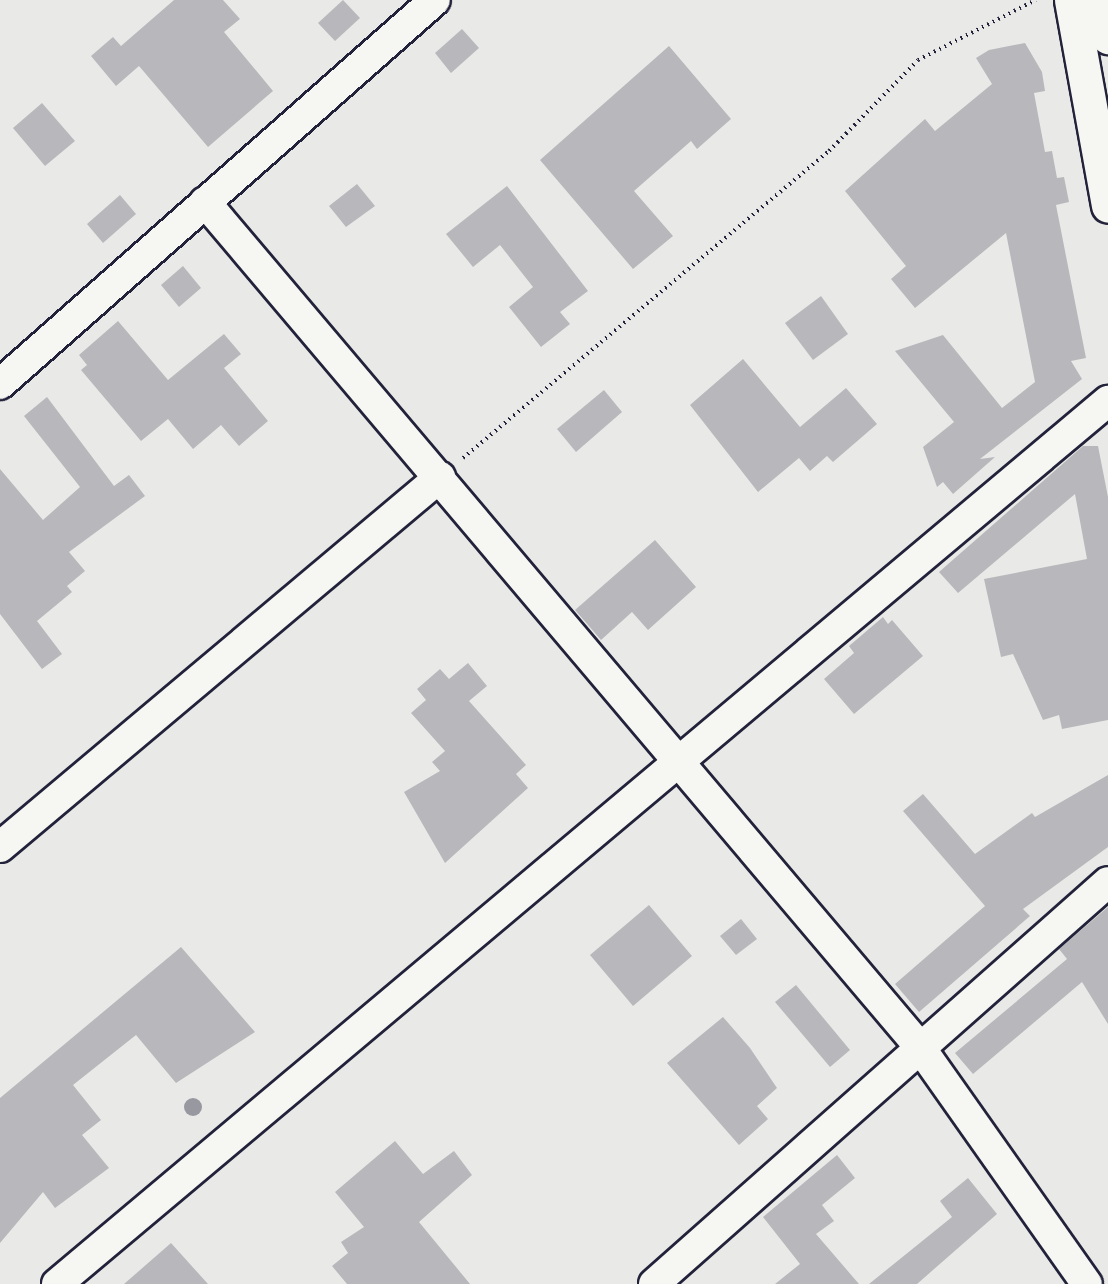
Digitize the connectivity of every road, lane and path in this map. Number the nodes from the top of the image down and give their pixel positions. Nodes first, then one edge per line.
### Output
1 (435, 0) edge
2 (1036, 0) edge
3 (1071, 0) edge
4 (1101, 0) edge
5 (1108, 37) edge
6 (205, 202) junction
7 (1108, 206) edge
8 (0, 384) edge
9 (1108, 400) edge
10 (440, 477) junction
11 (678, 760) junction
12 (0, 847) edge
13 (1108, 882) edge
14 (919, 1046) junction
15 (1006, 1173) junction
16 (1108, 1278) edge
17 (57, 1284) edge
18 (654, 1284) edge
19 (1087, 1284) edge

1 - 6 street
2 - 10 path
3 - 7 highway
4 - 5 highway
6 - 8 street
6 - 10 street
9 - 11 street
10 - 11 street
10 - 12 street
11 - 14 street
11 - 17 street
13 - 14 street
14 - 15 street
14 - 18 street
15 - 16 street
15 - 19 street

